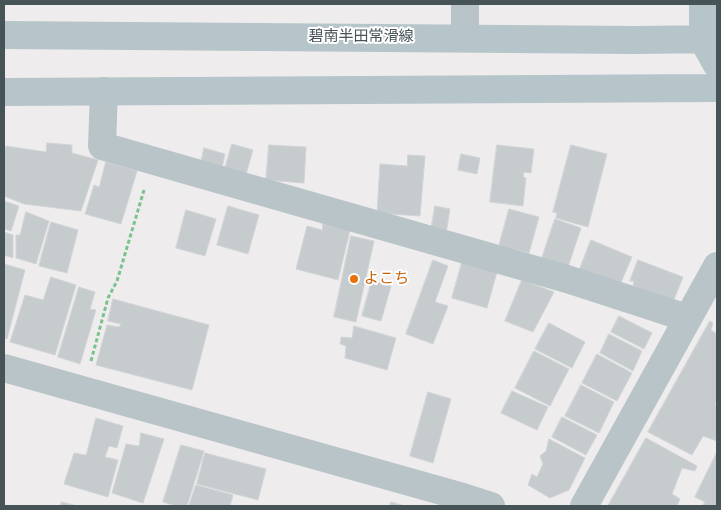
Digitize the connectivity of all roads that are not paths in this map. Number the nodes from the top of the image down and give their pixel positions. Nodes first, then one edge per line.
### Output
1 (464, 4) edge
2 (703, 4) edge
3 (4, 35) edge
4 (465, 38) junction
5 (710, 39) edge
6 (717, 65) edge
7 (717, 88) edge
8 (4, 92) edge
9 (104, 92) junction
10 (717, 266) edge
11 (687, 318) junction
12 (4, 368) edge
13 (491, 506) edge
14 (584, 506) edge

1 - 4 street
2 - 5 main road
3 - 4 main road, 碧南半田常滑線
4 - 5 main road, 碧南半田常滑線
5 - 6 main road
7 - 9 main road
8 - 9 main road
9 - 11 street
10 - 11 street
11 - 14 street
12 - 13 street

